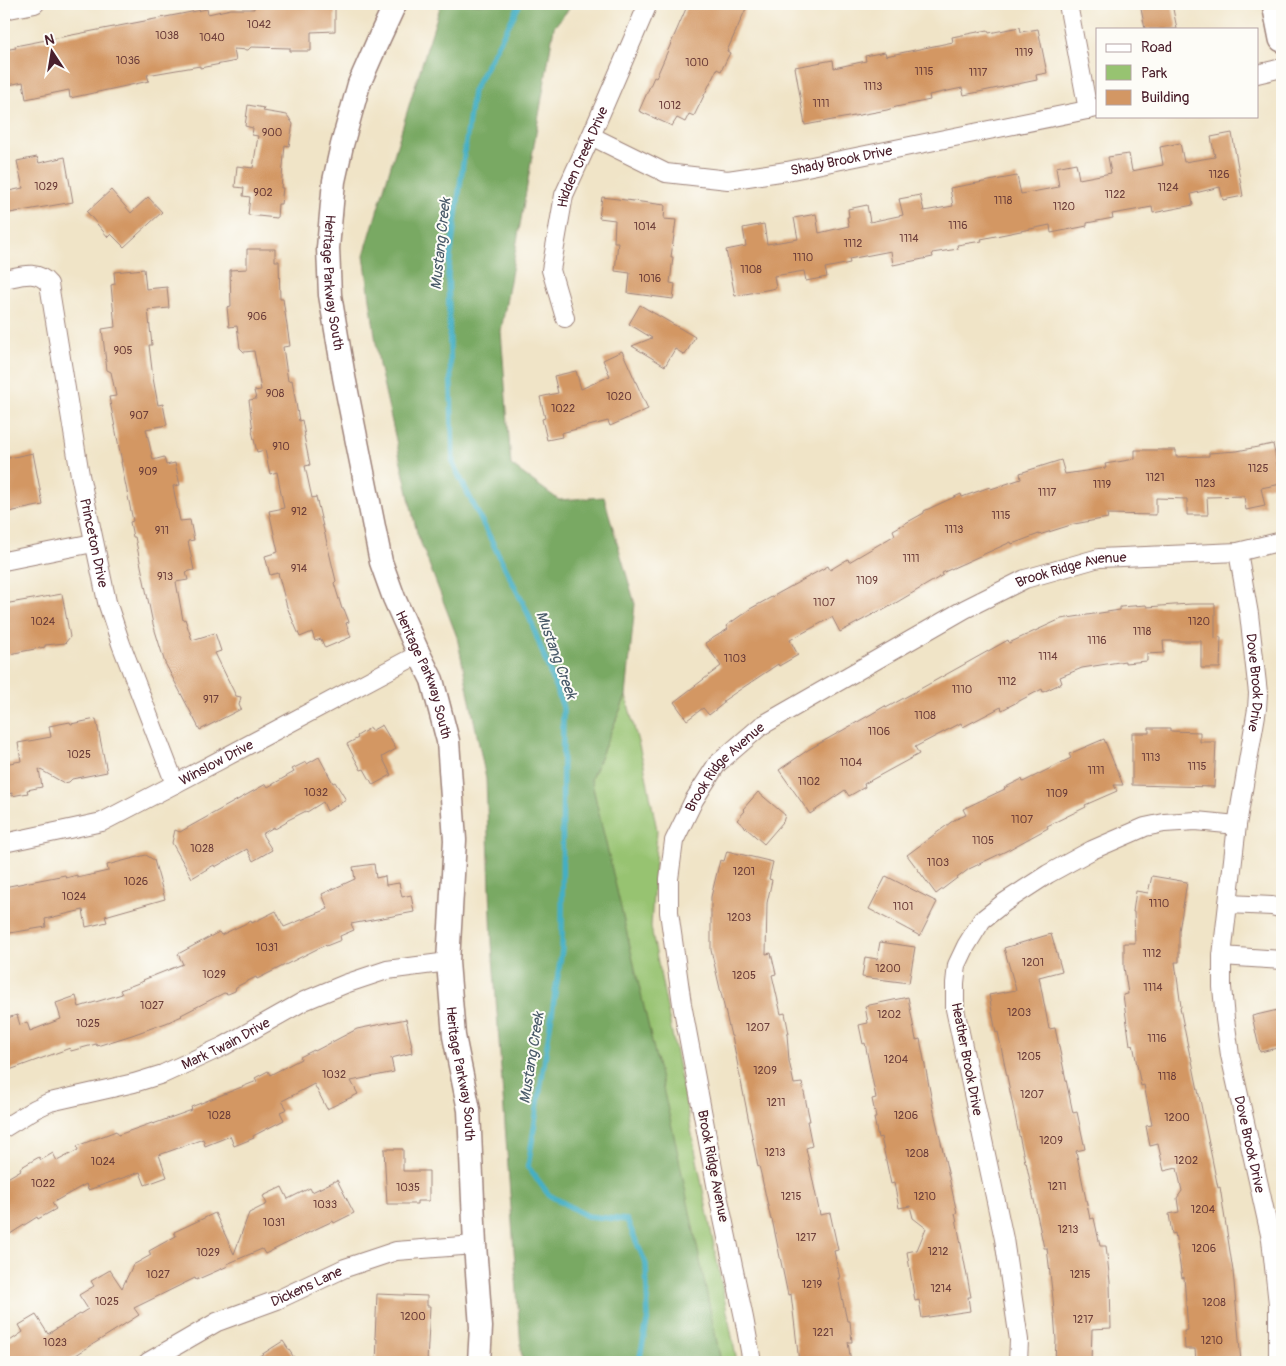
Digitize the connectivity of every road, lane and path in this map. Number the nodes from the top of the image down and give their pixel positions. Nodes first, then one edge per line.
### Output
1 (35, 4) edge
2 (396, 4) edge
3 (648, 4) edge
4 (1068, 4) edge
5 (1275, 4) edge
6 (4, 10) edge
7 (1282, 40) edge
8 (1282, 68) edge
9 (1258, 74) edge
10 (1093, 109) edge
11 (592, 136) junction
12 (4, 279) edge
13 (565, 318) dead end
14 (1282, 541) edge
15 (93, 543) junction
16 (1238, 552) junction
17 (4, 561) edge
18 (419, 654) junction
19 (175, 784) junction
20 (1236, 825) junction
21 (4, 843) edge
22 (1228, 904) junction
23 (1282, 910) edge
24 (1222, 956) junction
25 (1282, 960) edge
26 (448, 962) junction
27 (4, 1128) edge
28 (1276, 1238) edge
29 (475, 1245) junction
30 (148, 1362) edge
31 (480, 1362) edge
32 (752, 1362) edge
33 (1018, 1362) edge
34 (1278, 1362) edge

1 - 6 street
2 - 18 street, Heritage Parkway South
3 - 11 street, Hidden Creek Drive
4 - 10 street
5 - 7 main road
8 - 9 street
10 - 11 street, Shady Brook Drive
11 - 13 street, Hidden Creek Drive
12 - 15 street, Princeton Drive
14 - 16 street, Brook Ridge Avenue
15 - 17 street
15 - 19 street, Princeton Drive
16 - 20 street, Dove Brook Drive
16 - 32 street, Brook Ridge Avenue
18 - 19 street, Winslow Drive
18 - 26 street, Heritage Parkway South
19 - 21 street, Winslow Drive
20 - 22 street, Dove Brook Drive
20 - 33 street, Heather Brook Drive
22 - 23 street
22 - 24 street, Dove Brook Drive
24 - 25 street
24 - 28 street, Dove Brook Drive
26 - 27 street, Mark Twain Drive
26 - 29 street, Heritage Parkway South
28 - 34 street, Dove Brook Drive
29 - 30 street, Dickens Lane
29 - 31 street, Heritage Parkway South

